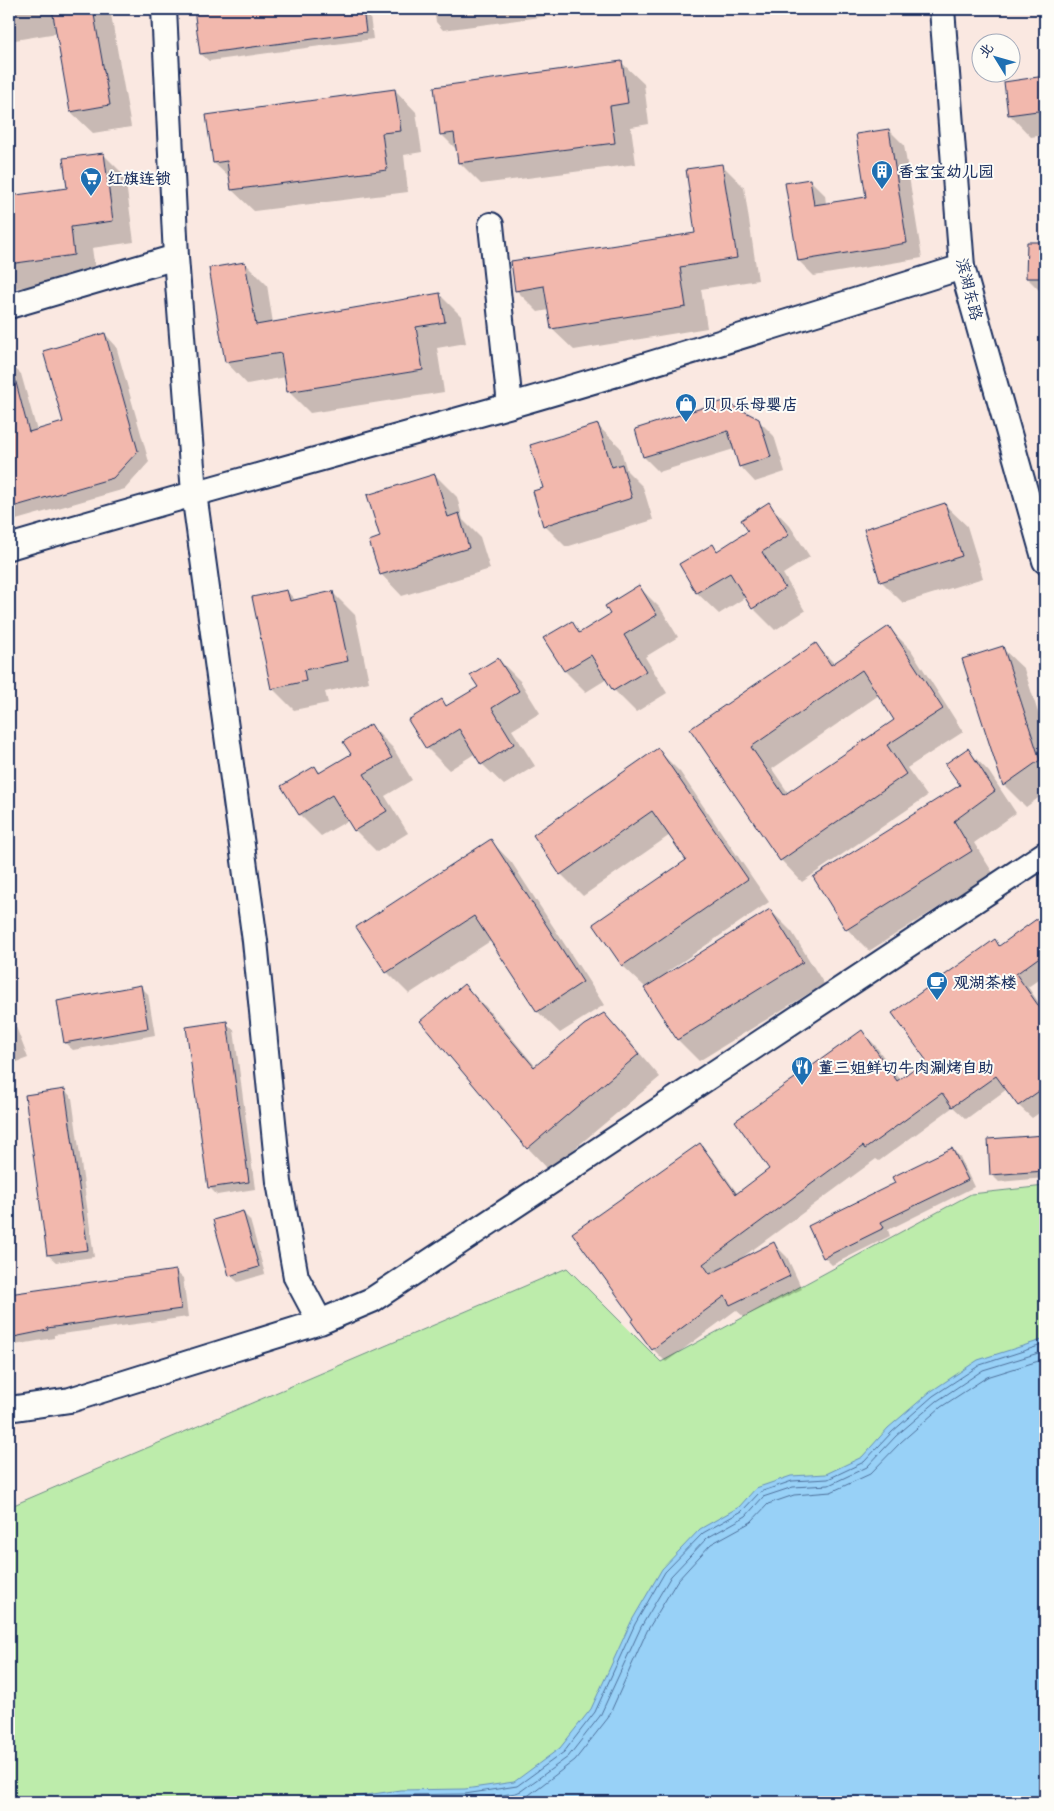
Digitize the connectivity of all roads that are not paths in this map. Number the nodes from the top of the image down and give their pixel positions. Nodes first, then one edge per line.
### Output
1 (164, 9) edge
2 (942, 9) edge
3 (490, 225) dead end
4 (176, 257) junction
5 (962, 267) junction
6 (9, 306) edge
7 (510, 405) junction
8 (194, 493) junction
9 (9, 547) edge
10 (1045, 561) edge
11 (1045, 854) edge
12 (320, 1322) junction
13 (9, 1409) edge

1 - 4 street
2 - 5 street, 滨湖东路
3 - 7 street
4 - 6 street
4 - 8 street
5 - 7 street
5 - 10 street, 滨湖东路
7 - 8 street
8 - 9 street
8 - 12 street
11 - 12 street
12 - 13 street

